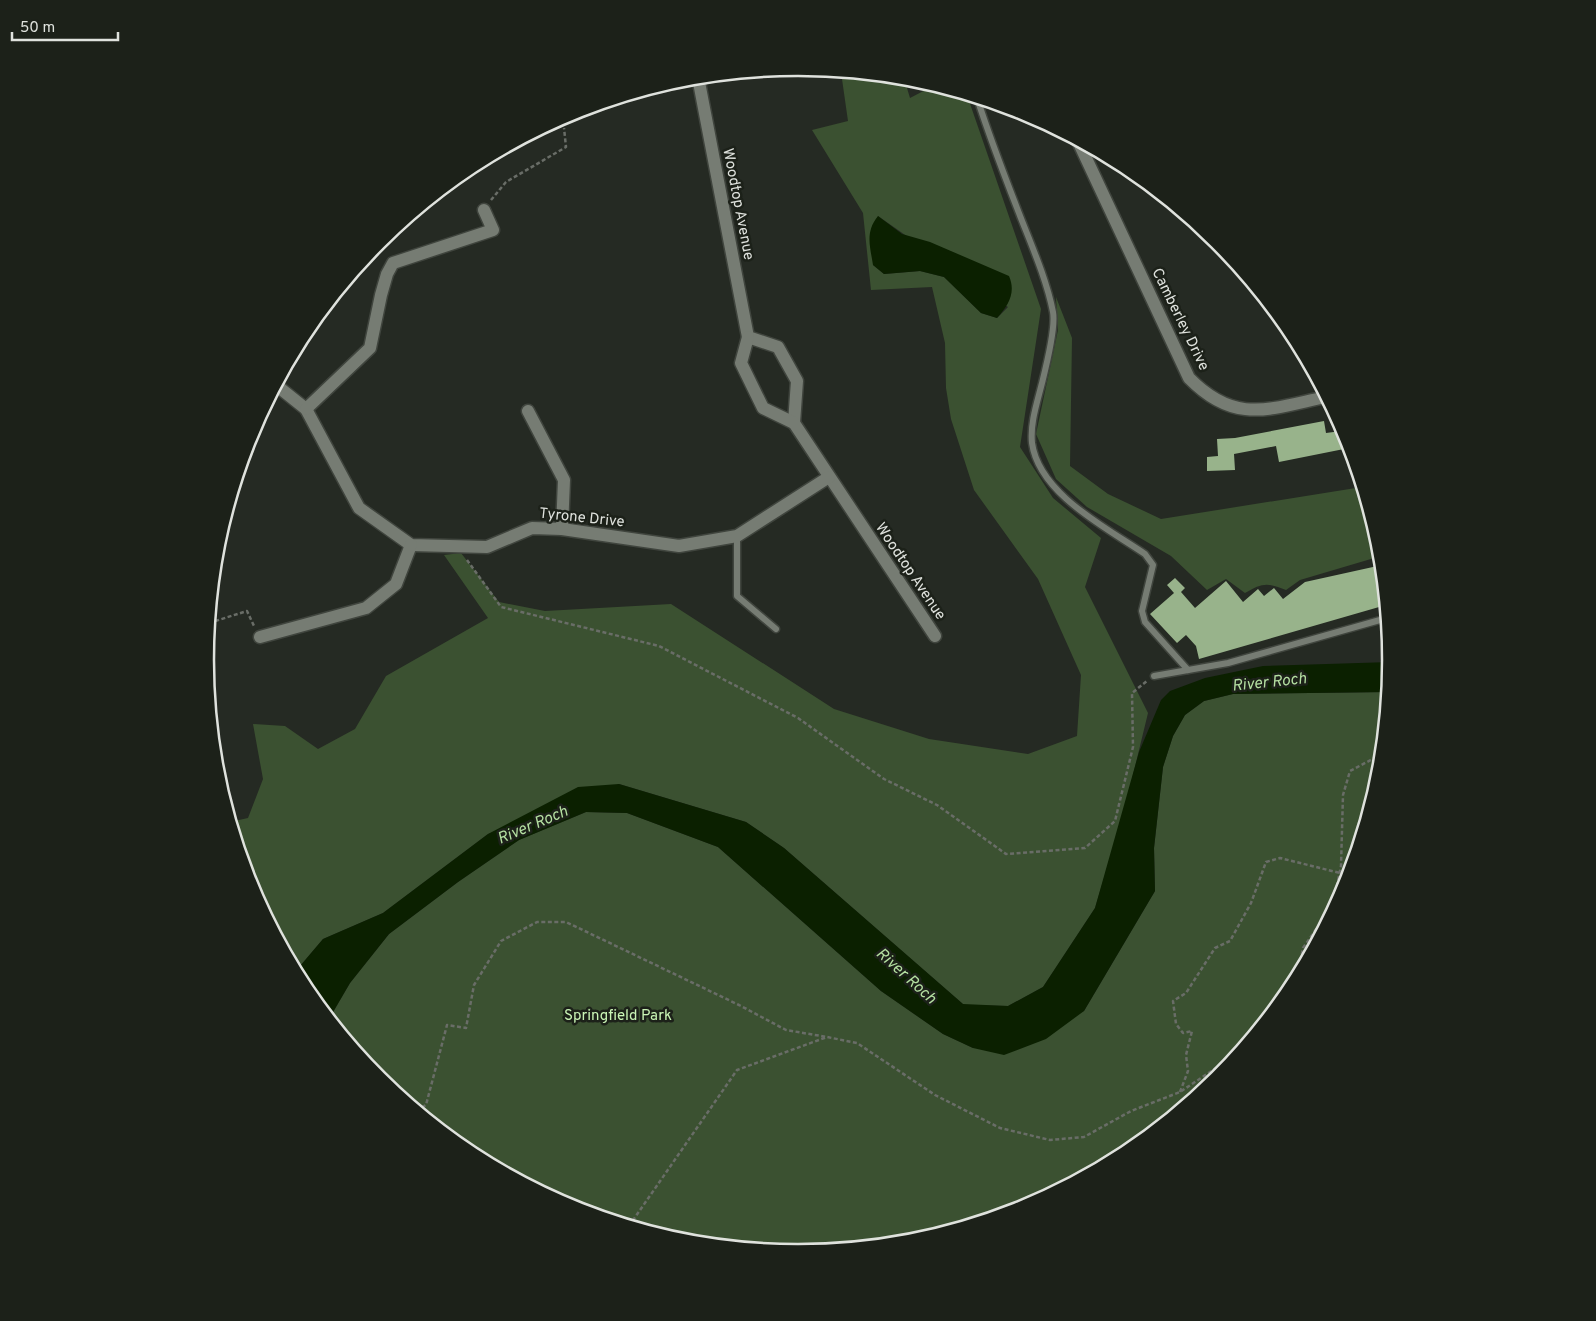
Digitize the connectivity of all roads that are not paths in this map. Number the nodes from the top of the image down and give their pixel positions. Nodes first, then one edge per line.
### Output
1 (699, 85) edge
2 (979, 105) edge
3 (1083, 151) edge
4 (484, 210) road end
5 (748, 337) junction
6 (281, 389) edge
7 (1320, 398) edge
8 (306, 409) junction
9 (528, 411) dead end
10 (794, 423) junction
11 (829, 477) junction
12 (562, 529) junction
13 (737, 536) junction
14 (411, 545) junction
15 (1381, 620) edge
16 (776, 629) dead end
17 (935, 636) dead end
18 (260, 637) road end
19 (1188, 670) junction
20 (1154, 676) road end

1 - 5 street, Woodtop Avenue
2 - 19 lane
3 - 7 street, Camberley Drive
4 - 8 street
5 - 10 street, Woodtop Avenue
5 - 10 street
6 - 8 street
8 - 14 street
9 - 12 street
10 - 11 street, Woodtop Avenue
11 - 13 street, Tyrone Drive
11 - 17 street, Woodtop Avenue
12 - 13 street, Tyrone Drive
12 - 14 street, Tyrone Drive
13 - 16 lane
14 - 18 street
15 - 19 lane
19 - 20 lane

